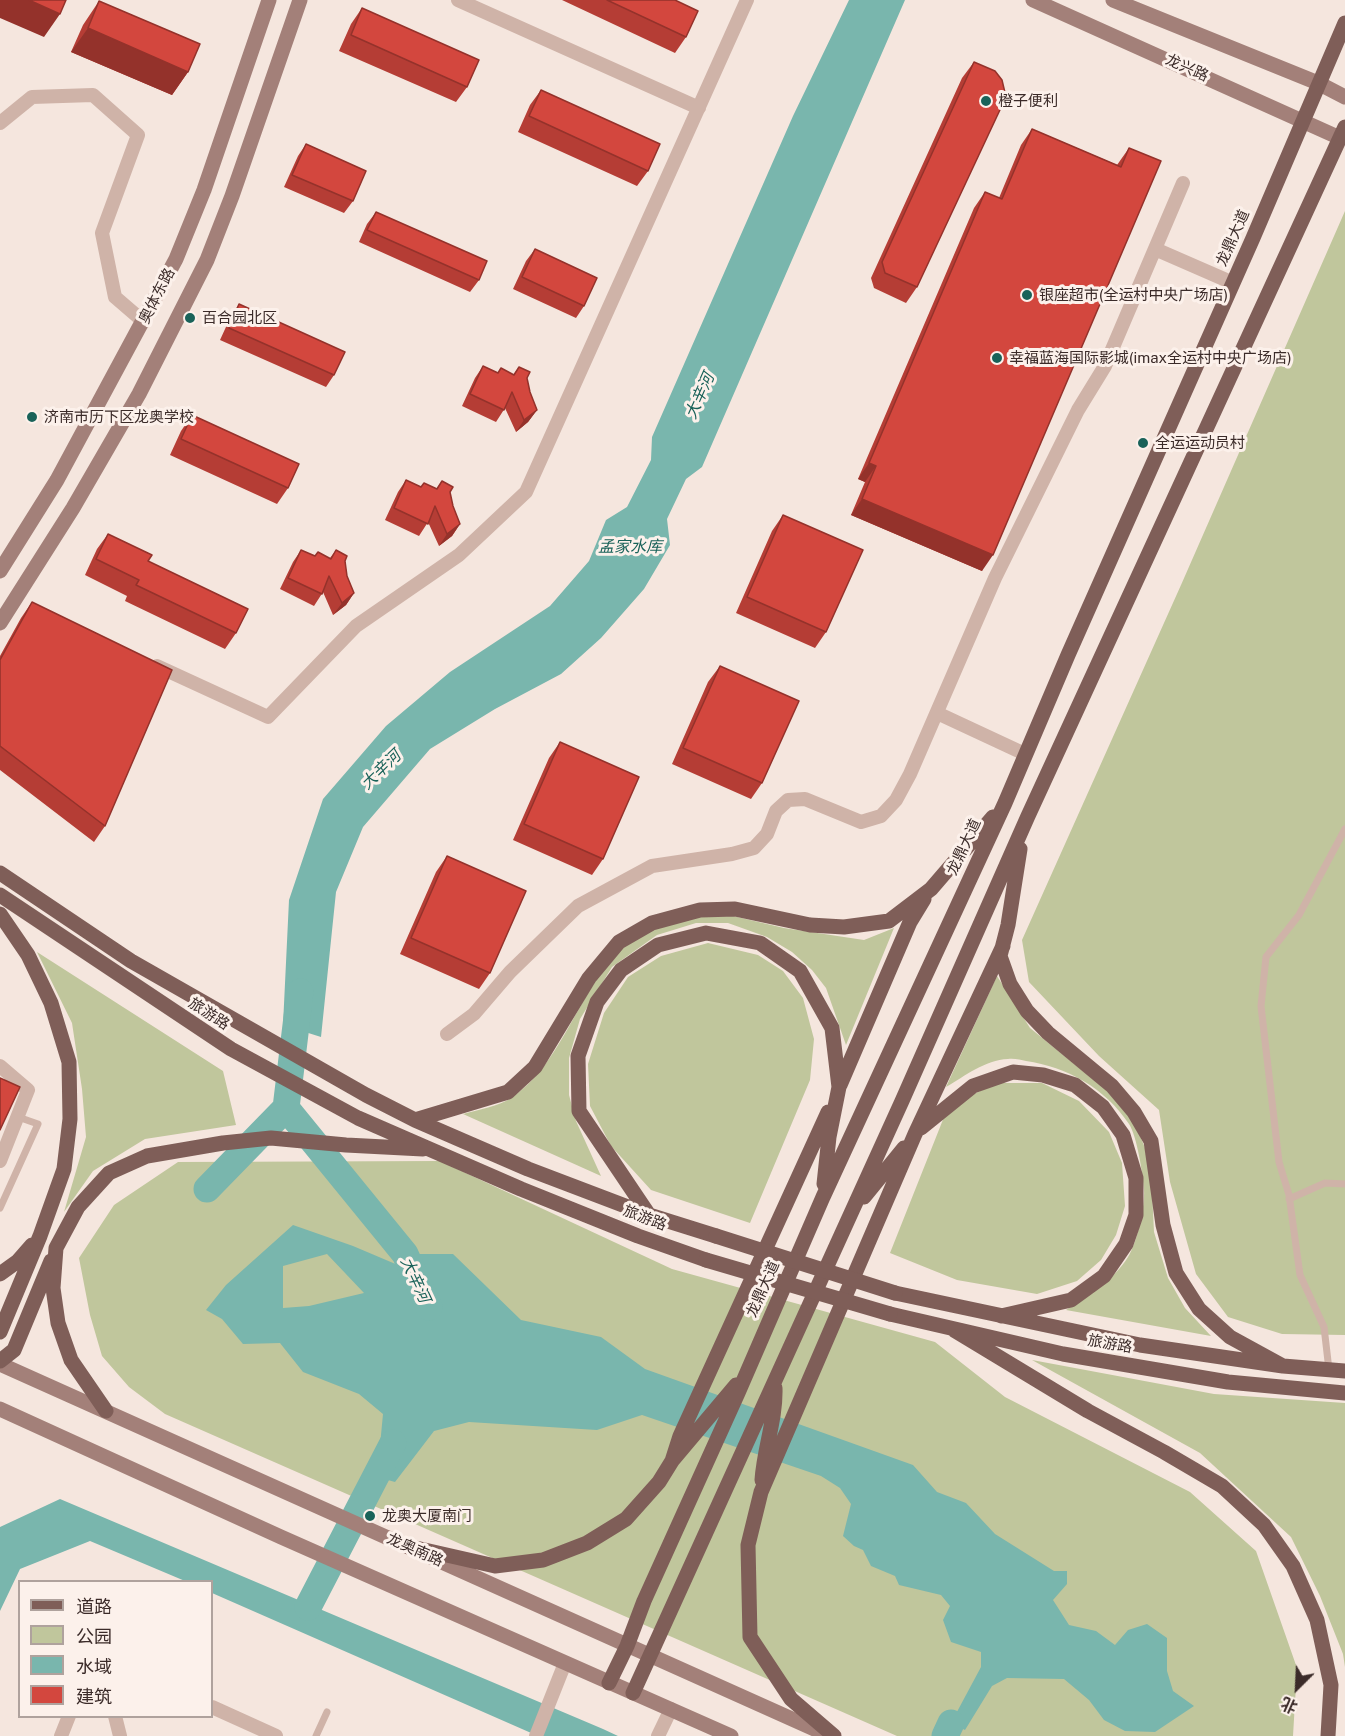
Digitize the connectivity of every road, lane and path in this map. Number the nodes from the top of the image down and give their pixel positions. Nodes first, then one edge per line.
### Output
1 (269, 0) edge
2 (300, 0) edge
3 (458, 0) edge
4 (747, 0) edge
5 (1033, 0) edge
6 (1113, 0) edge
7 (1345, 22) edge
8 (1318, 83) junction
9 (1345, 97) edge
10 (699, 108) junction
11 (1304, 121) junction
12 (0, 123) edge
13 (1342, 132) edge
14 (1183, 183) dead end
15 (1155, 249) junction
16 (1233, 283) junction
17 (144, 322) junction
18 (0, 571) edge
19 (0, 623) edge
20 (141, 658) edge
21 (937, 713) junction
22 (1025, 754) junction
23 (1005, 803) junction
24 (1028, 816) junction
25 (1345, 829) edge
26 (0, 873) edge
27 (931, 889) junction
28 (0, 895) edge
29 (0, 914) edge
30 (1003, 946) junction
31 (447, 1034) dead end
32 (0, 1066) edge
33 (839, 1088) junction
34 (18, 1117) junction
35 (416, 1119) junction
36 (915, 1134) junction
37 (433, 1149) junction
38 (0, 1161) edge
39 (1345, 1184) edge
40 (823, 1197) junction
41 (1289, 1199) junction
42 (0, 1208) edge
43 (649, 1215) junction
44 (849, 1216) junction
45 (40, 1236) junction
46 (56, 1248) junction
47 (0, 1274) edge
48 (1001, 1316) junction
49 (954, 1330) junction
50 (0, 1332) edge
51 (0, 1362) edge
52 (1282, 1366) junction
53 (1337, 1370) edge
54 (734, 1393) junction
55 (1345, 1393) edge
56 (772, 1398) junction
57 (0, 1409) edge
58 (106, 1411) junction
59 (686, 1437) junction
60 (767, 1464) junction
61 (406, 1546) junction
62 (627, 1646) junction
63 (651, 1656) junction
64 (565, 1663) junction
65 (609, 1683) junction
66 (633, 1694) junction
67 (213, 1707) edge
68 (670, 1709) junction
69 (327, 1712) dead end
70 (68, 1718) edge
71 (116, 1718) edge
72 (60, 1736) edge
73 (120, 1736) edge
74 (276, 1736) edge
75 (316, 1736) edge
76 (536, 1736) edge
77 (658, 1736) edge
78 (731, 1736) edge
79 (832, 1736) edge
80 (1328, 1736) edge

1 - 17 main road, 奥体东路
2 - 19 main road
3 - 10 street
4 - 10 street
5 - 11 main road, 龙兴路
6 - 8 main road
7 - 8 main road, 龙鼎大道
8 - 9 main road
8 - 11 main road, 龙鼎大道
10 - 20 street
11 - 13 main road, 龙兴路
11 - 16 main road, 龙鼎大道
12 - 17 street
13 - 24 main road
14 - 15 street
15 - 16 street
15 - 21 street
16 - 22 main road, 龙鼎大道
17 - 18 main road, 奥体东路
21 - 22 street
21 - 31 street
22 - 23 main road, 龙鼎大道
23 - 27 main road
23 - 40 main road, 龙鼎大道
24 - 30 main road
24 - 44 main road
25 - 41 lane
26 - 35 main road, 旅游路
27 - 33 main road
27 - 35 main road
28 - 37 main road, 旅游路
29 - 45 main road
30 - 36 main road
30 - 52 main road
32 - 34 street
33 - 40 main road
33 - 43 main road
33 - 59 main road
34 - 38 street
34 - 42 lane
35 - 43 main road, 旅游路
36 - 44 main road
36 - 48 main road
36 - 60 main road
37 - 46 main road
37 - 49 main road, 旅游路, bridge
39 - 41 lane
40 - 54 main road, 龙鼎大道
41 - 53 lane
43 - 48 main road, 旅游路, bridge
44 - 56 main road
45 - 47 main road
45 - 50 main road
46 - 51 main road
46 - 58 main road
48 - 52 main road, 旅游路
49 - 55 main road, 旅游路
49 - 80 main road
51 - 58 main road, 龙奥南路
52 - 53 main road, 旅游路
54 - 59 main road
54 - 62 main road, 龙鼎大道
56 - 60 main road
56 - 63 main road
57 - 64 main road
58 - 61 main road, 龙奥南路
59 - 61 main road
60 - 79 main road
61 - 62 main road, 龙奥南路
62 - 63 main road, 龙奥南路
62 - 65 main road, 龙鼎大道
63 - 66 main road
63 - 79 main road, 龙奥南路
64 - 65 main road
64 - 76 street
65 - 66 main road
66 - 68 main road
67 - 74 street
68 - 77 street
68 - 78 main road
69 - 75 lane
70 - 72 street
71 - 73 street

